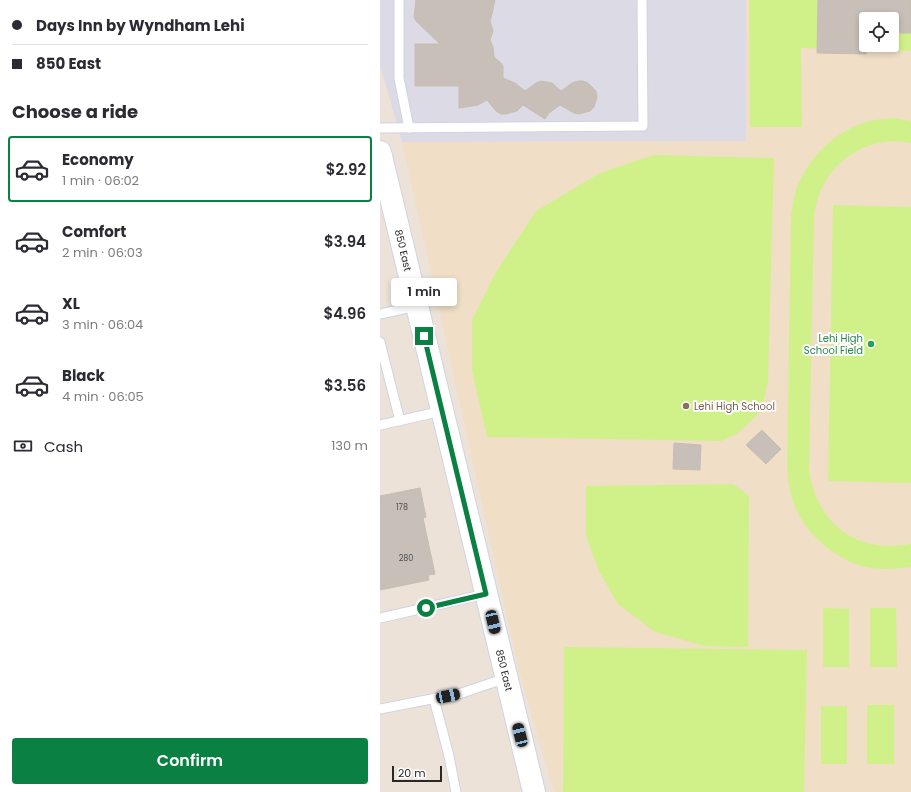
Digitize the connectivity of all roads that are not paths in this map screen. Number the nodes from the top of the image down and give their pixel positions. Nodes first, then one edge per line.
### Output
1 (399, 0) edge
2 (642, 0) edge
3 (380, 128) edge
4 (409, 128) junction
5 (380, 152) edge
6 (384, 186) edge
7 (417, 306) junction
8 (380, 314) edge
9 (380, 342) edge
10 (442, 411) junction
11 (400, 421) junction
12 (380, 425) edge
13 (486, 594) junction
14 (380, 618) edge
15 (506, 678) junction
16 (434, 699) junction
17 (380, 709) edge
18 (456, 792) edge
19 (534, 792) edge

1 - 4 lane
2 - 4 lane
3 - 4 lane
5 - 6 main road, 850 East
6 - 7 main road, 850 East
7 - 8 lane
7 - 10 main road, 850 East
9 - 11 lane
10 - 11 lane
10 - 13 main road, 850 East
11 - 12 lane
13 - 14 lane
13 - 15 main road, 850 East
15 - 16 lane
15 - 19 main road, 850 East
16 - 17 lane
16 - 18 lane

